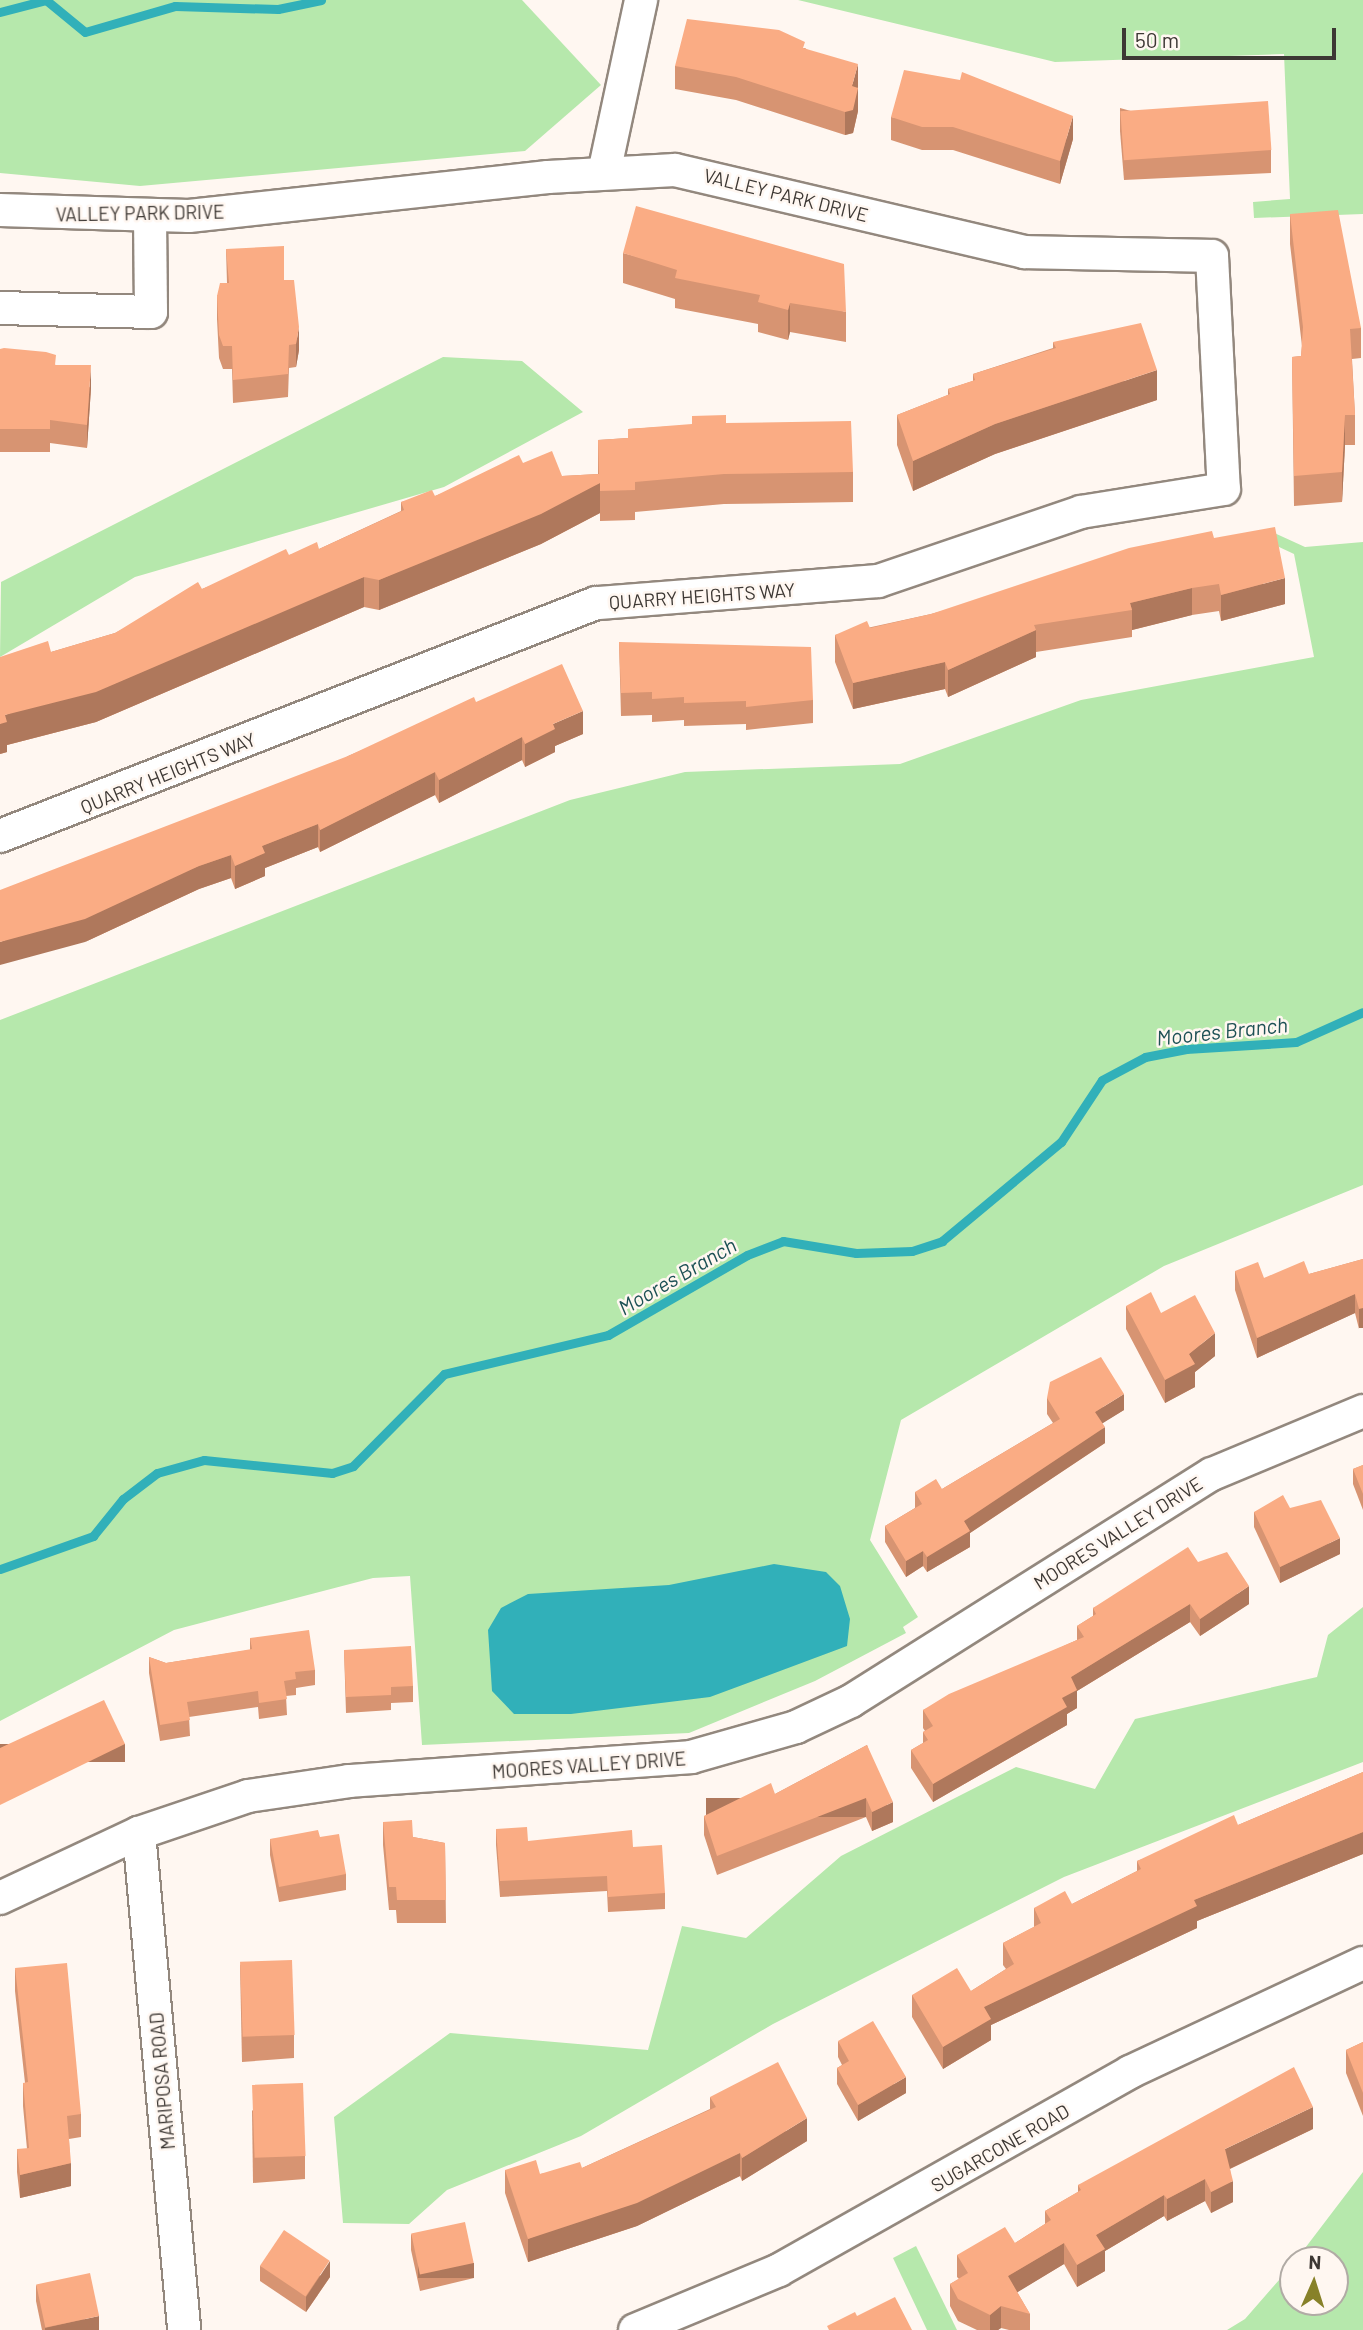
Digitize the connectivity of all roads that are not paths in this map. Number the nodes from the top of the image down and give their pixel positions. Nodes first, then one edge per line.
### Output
1 (641, 0) edge
2 (604, 173) junction
3 (0, 210) edge
4 (150, 217) junction
5 (0, 308) edge
6 (1224, 489) joint
7 (0, 836) edge
8 (1363, 1411) edge
9 (139, 1833) junction
10 (0, 1898) edge
11 (1363, 1963) edge
12 (184, 2330) edge
13 (635, 2330) edge

1 - 2 street
2 - 4 street, VALLEY PARK DRIVE
2 - 6 street, VALLEY PARK DRIVE
3 - 4 street, VALLEY PARK DRIVE
4 - 5 street
6 - 7 street, QUARRY HEIGHTS WAY
8 - 9 street, MOORES VALLEY DRIVE
9 - 10 street, MOORES VALLEY DRIVE
9 - 12 street, MARIPOSA ROAD
11 - 13 street, SUGARCONE ROAD

